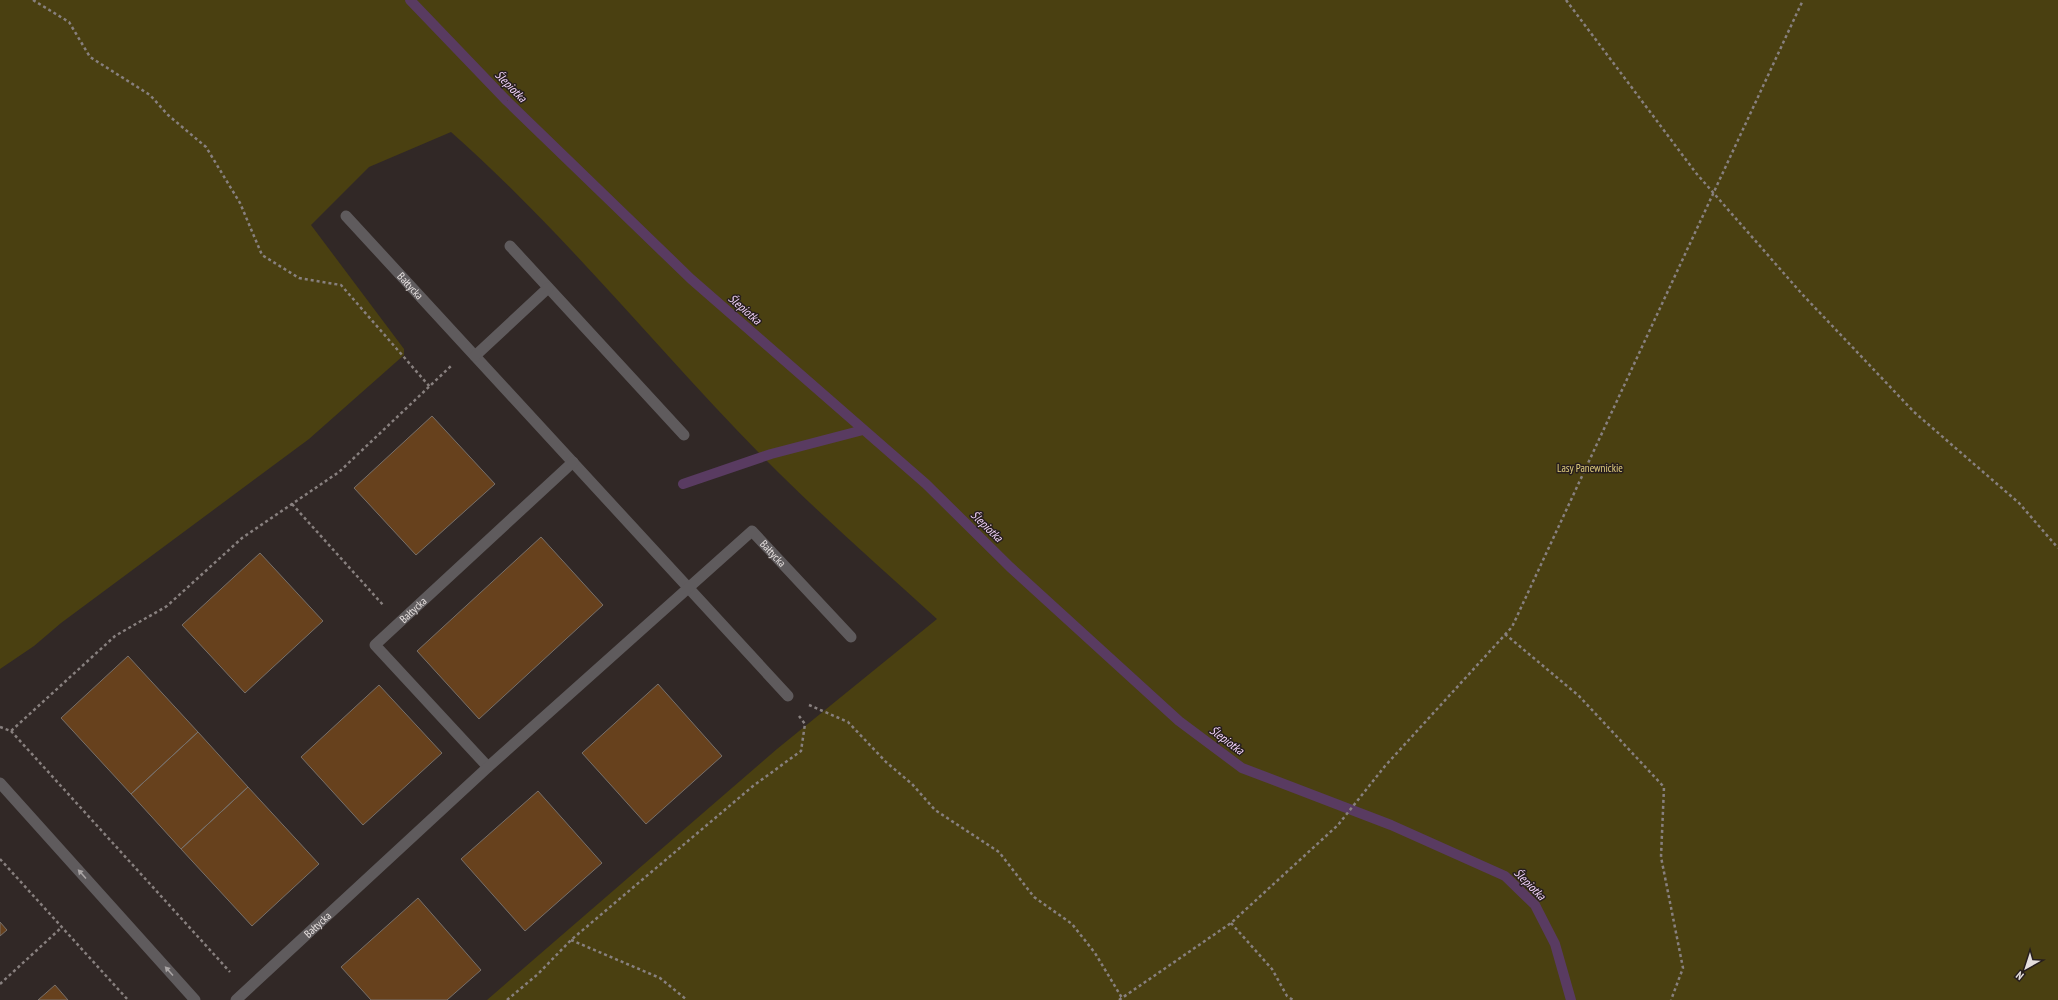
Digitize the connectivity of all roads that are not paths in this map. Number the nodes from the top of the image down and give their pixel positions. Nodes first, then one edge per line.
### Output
1 (346, 216) dead end
2 (510, 246) dead end
3 (548, 288) junction
4 (472, 353) junction
5 (684, 435) dead end
6 (573, 462) junction
7 (688, 588) junction
8 (851, 637) dead end
9 (788, 696) road end
10 (488, 767) junction
11 (0, 783) edge
12 (195, 1000) edge
13 (236, 1000) edge

1 - 4 street, Bałtycka
2 - 3 street
3 - 4 street
3 - 5 street
4 - 6 street, Bałtycka
6 - 7 street, Bałtycka
6 - 10 street, Bałtycka
7 - 8 street, Bałtycka
7 - 9 street, Bałtycka
7 - 10 street, Bałtycka
10 - 13 street, Bałtycka
12 -> 11 street

